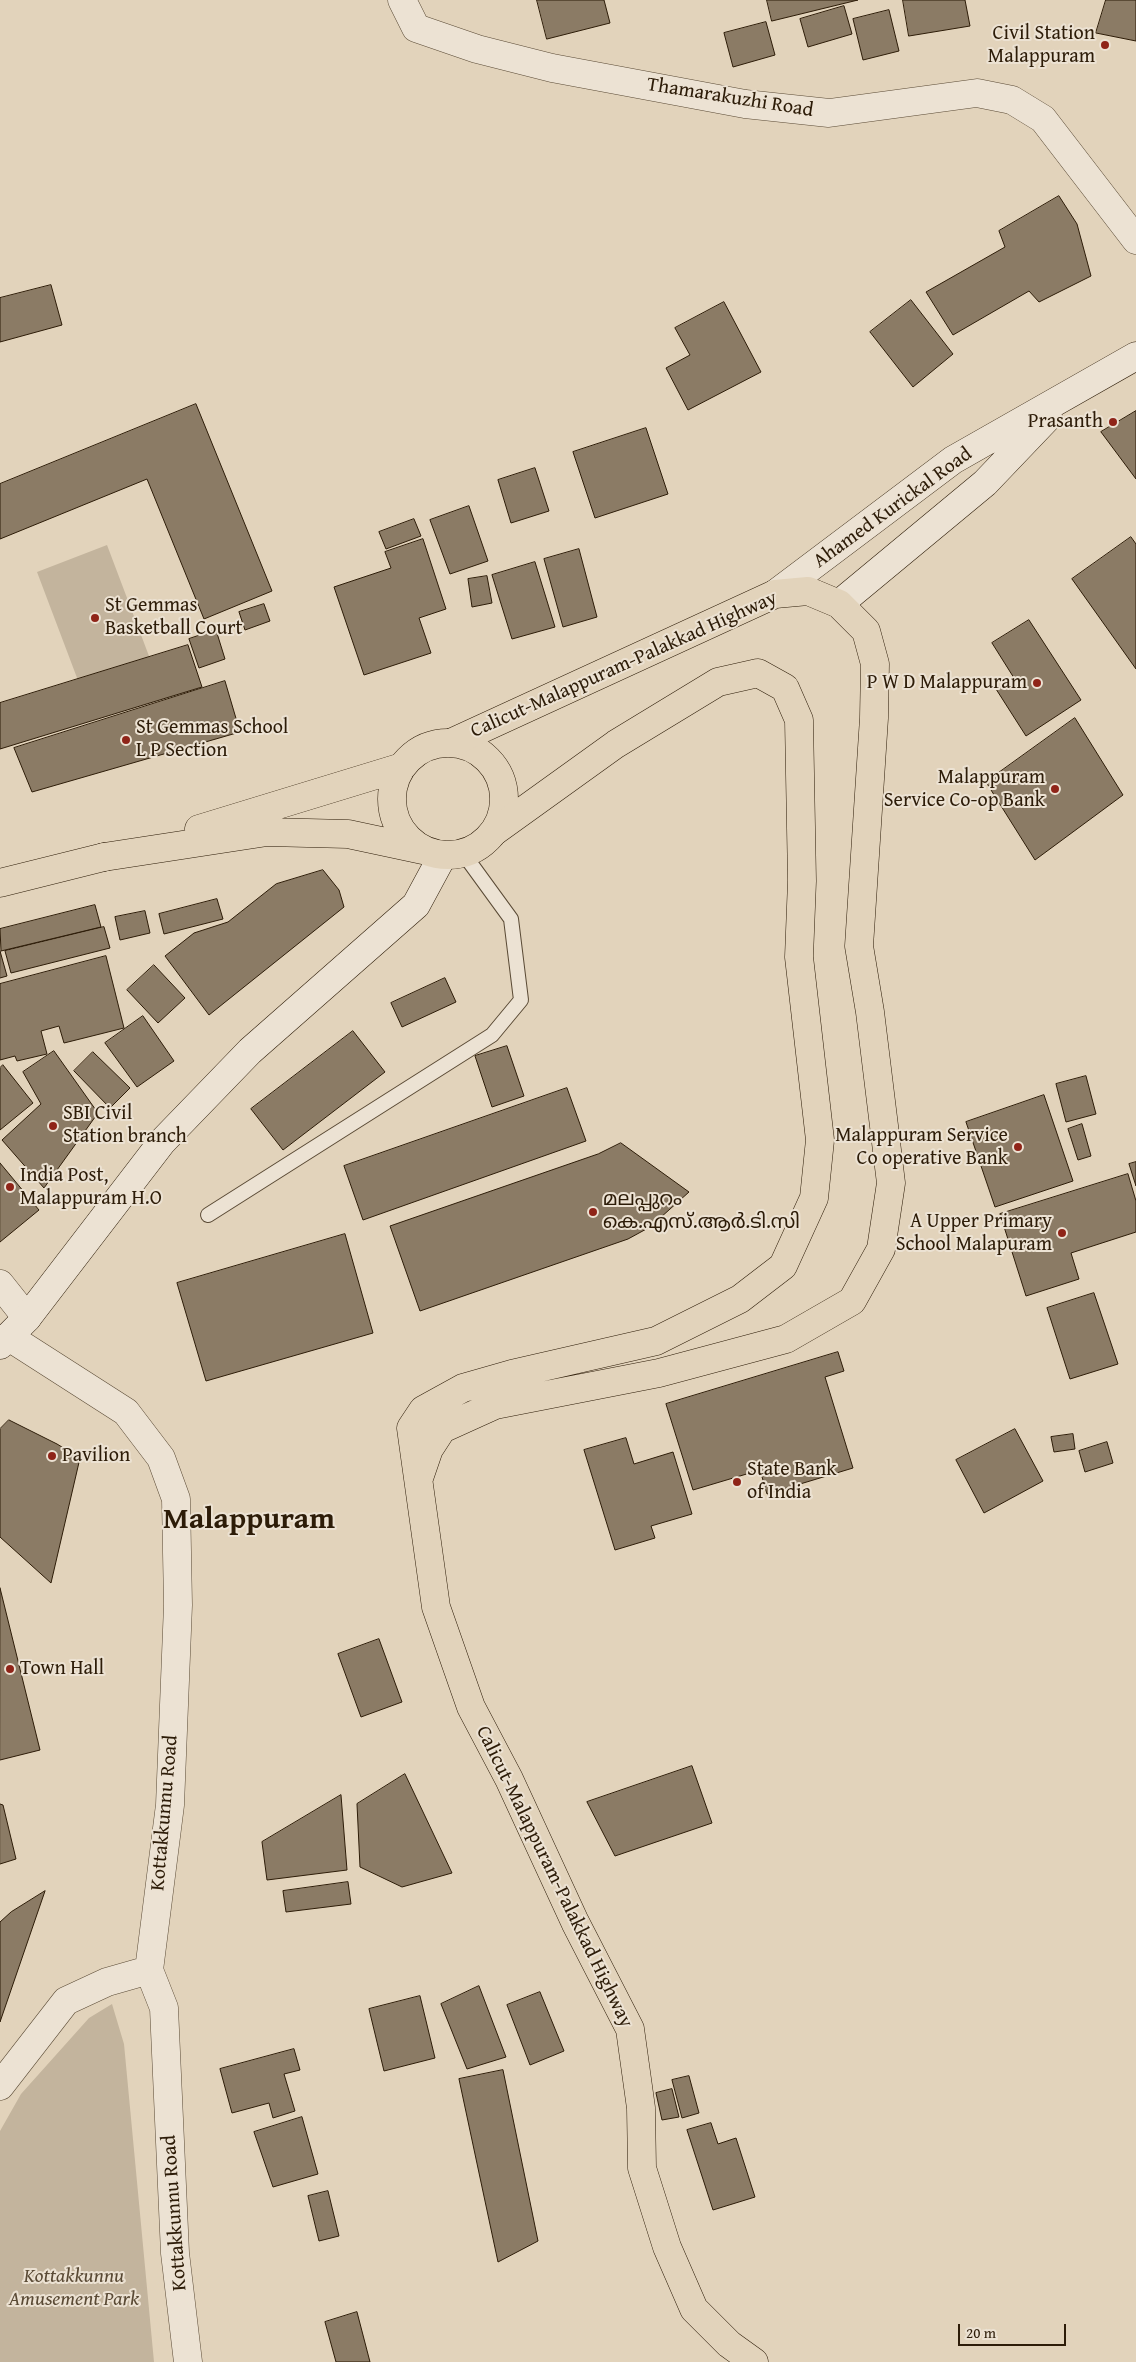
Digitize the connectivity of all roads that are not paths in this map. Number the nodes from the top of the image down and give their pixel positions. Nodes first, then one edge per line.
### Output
1 (402, 0) edge
2 (1136, 240) edge
3 (1136, 356) edge
4 (1066, 397) junction
5 (775, 594) junction
6 (839, 604) junction
7 (453, 742) junction
8 (402, 767) junction
9 (495, 831) junction
10 (444, 853) junction
11 (104, 857) junction
12 (0, 883) edge
13 (208, 1215) dead end
14 (0, 1284) edge
15 (12, 1333) edge
16 (417, 1484) junction
17 (149, 1970) junction
18 (0, 2086) edge
19 (188, 2362) edge
20 (754, 2362) edge

1 - 2 street, Thamarakuzhi Road
3 - 4 street, Ahamed Kurickal Road
4 - 5 street, Ahamed Kurickal Road
4 - 6 street, Ahamed Kurickal Road
5 - 6 main road, Calicut-Malappuram-Palakkad Highway
5 - 7 main road, Calicut-Malappuram-Palakkad Highway
6 - 16 main road, Calicut-Malappuram-Palakkad Highway
7 - 8 main road
7 - 9 main road
8 - 10 main road
8 - 11 main road
9 - 10 main road
9 - 16 main road, Calicut-Malappuram-Palakkad Highway
10 - 11 main road
10 - 13 lane
10 - 15 street
11 - 12 main road
14 - 15 street, Kottakkunnu Road
15 - 17 street, Kottakkunnu Road
16 - 20 main road, Calicut-Malappuram-Palakkad Highway
17 - 18 street
17 - 19 street, Kottakkunnu Road

